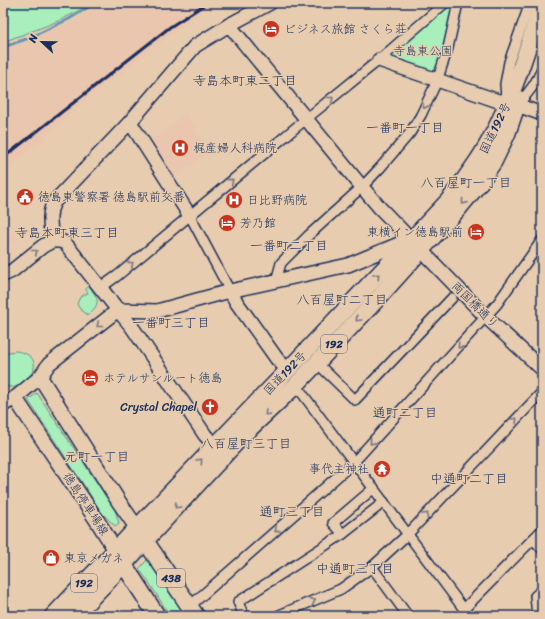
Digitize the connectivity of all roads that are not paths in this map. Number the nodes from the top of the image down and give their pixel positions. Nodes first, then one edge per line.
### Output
1 (270, 3) edge
2 (445, 3) edge
3 (458, 3) edge
4 (530, 3) edge
5 (542, 4) edge
6 (229, 25) junction
7 (542, 31) edge
8 (379, 60) junction
9 (542, 68) edge
10 (437, 81) junction
11 (512, 104) junction
12 (542, 114) edge
13 (306, 119) junction
14 (130, 122) junction
15 (362, 187) junction
16 (190, 216) junction
17 (542, 240) edge
18 (52, 241) junction
19 (416, 245) junction
20 (3, 275) edge
21 (276, 281) junction
22 (100, 288) junction
23 (230, 291) junction
24 (452, 298) dead end
25 (118, 310) junction
26 (486, 317) junction
27 (316, 363) junction
28 (542, 369) edge
29 (288, 370) junction
30 (40, 377) junction
31 (296, 385) junction
32 (542, 392) edge
33 (9, 401) edge
34 (215, 446) junction
35 (354, 462) junction
36 (374, 488) junction
37 (384, 502) junction
38 (542, 530) edge
39 (343, 534) junction
40 (408, 534) junction
41 (141, 535) junction
42 (533, 539) junction
43 (542, 549) edge
44 (116, 550) junction
45 (124, 564) junction
46 (372, 567) junction
47 (542, 590) edge
48 (193, 611) edge
49 (467, 613) edge
50 (53, 616) edge
51 (74, 616) edge
52 (158, 616) edge
53 (244, 616) edge
54 (277, 616) edge
55 (408, 616) edge
56 (537, 616) edge

1 - 6 street
2 - 8 street
3 - 10 street
4 - 11 street
5 - 11 highway, 国道192号 / 192
6 - 13 street, 両国橋通り
6 - 14 street
7 - 11 highway, 国道192号 / 192
8 - 10 street
13 -> 8 street
9 - 11 street
10 - 11 street
10 -> 15 street
11 - 12 street
11 - 19 highway, 国道192号 / 192
13 - 15 street, 両国橋通り
16 -> 13 street
14 - 16 street
14 - 18 street
15 - 19 street, 両国橋通り
15 - 21 street
22 -> 16 street
16 - 23 street
17 - 26 street
20 -> 18 street
18 - 22 street
19 - 21 street
19 - 26 street, 両国橋通り
19 -> 27 highway, 国道192号 / 192
29 -> 19 highway, 国道192号 / 192
21 - 23 street
22 - 25 street
23 - 25 street
23 - 29 street
24 - 27 street
25 -> 30 street
25 - 34 street
26 - 28 street, 両国橋通り
26 -> 35 street
27 - 31 highway, 国道192号 / 192
29 - 34 highway, 国道192号 / 192
30 - 33 street
30 - 41 main road
31 - 35 street
31 -> 41 highway, 国道192号 / 192
40 -> 32 street
33 - 44 main road, 徳島停車場線
41 -> 34 highway, 国道192号 / 192
35 - 36 street
35 -> 48 street
36 - 37 street
36 - 39 street
37 - 39 street
37 - 40 street
38 - 42 street
39 - 53 street
40 - 46 street
40 - 49 street
41 - 44 highway, 国道192号 / 192
41 - 45 highway, 国道192号 / 192
41 - 48 highway, 438
42 - 43 street
42 - 49 street
44 - 45 highway, 438
44 - 50 highway, 国道192号 / 192
45 - 51 highway, 国道192号 / 192
45 - 52 highway, 438
54 -> 46 street
46 - 55 street
47 - 56 street

